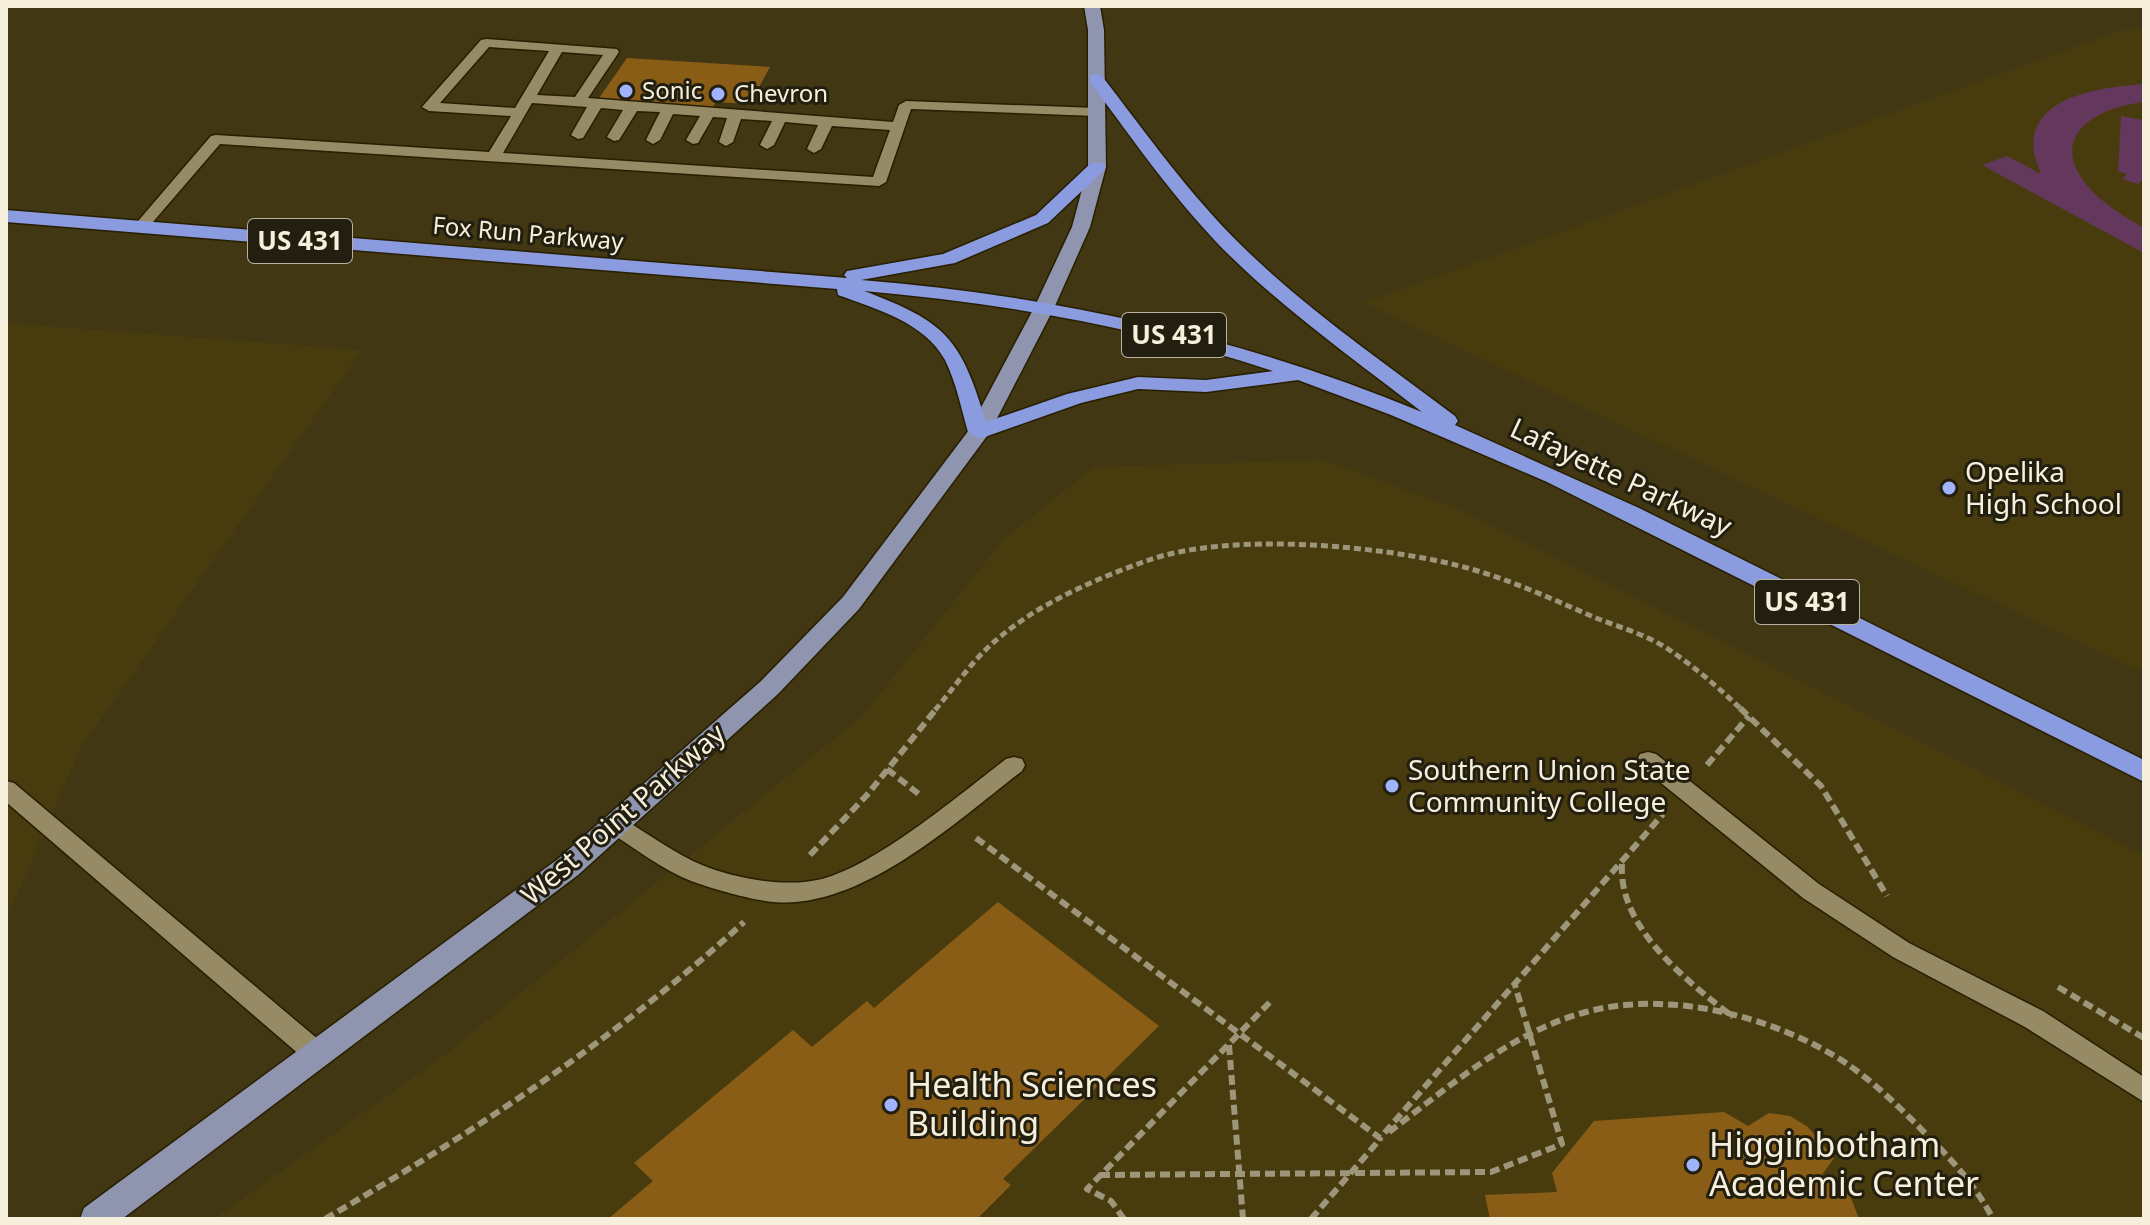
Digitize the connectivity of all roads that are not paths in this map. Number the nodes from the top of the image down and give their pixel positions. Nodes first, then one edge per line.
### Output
1 (1092, 6) edge
2 (558, 48) junction
3 (1096, 79) junction
4 (528, 98) junction
5 (578, 103) junction
6 (596, 104) junction
7 (632, 107) junction
8 (668, 110) junction
9 (519, 112) junction
10 (1096, 112) junction
11 (708, 113) junction
12 (735, 115) junction
13 (780, 119) junction
14 (827, 121) junction
15 (900, 127) junction
16 (578, 135) dead end
17 (614, 137) dead end
18 (653, 140) dead end
19 (693, 140) dead end
20 (726, 142) dead end
21 (767, 145) dead end
22 (814, 149) dead end
23 (495, 155) junction
24 (1097, 167) junction
25 (6, 216) edge
26 (141, 227) junction
27 (820, 281) junction
28 (1044, 308) junction
29 (1301, 374) junction
30 (979, 432) junction
31 (1468, 437) junction
32 (1648, 760) dead end
33 (1014, 765) dead end
34 (2144, 772) edge
35 (6, 789) edge
36 (615, 825) junction
37 (317, 1054) junction
38 (2144, 1091) edge
39 (96, 1219) edge

1 - 3 main road, West Point Parkway
2 - 4 lane
2 - 5 lane
2 - 9 lane
3 - 10 main road, West Point Parkway
3 - 31 highway
4 - 5 lane
4 - 9 lane
5 - 6 lane
6 - 7 lane
6 - 16 lane
7 - 8 lane
7 - 17 lane
8 - 11 lane
8 - 18 lane
9 - 23 lane
10 - 15 lane
10 - 24 main road, West Point Parkway
11 - 12 lane
11 - 19 lane
12 - 13 lane
12 - 20 lane
13 - 14 lane
13 - 21 lane
14 - 15 lane
14 - 22 lane
15 - 23 lane
23 - 26 lane
24 - 27 highway
24 - 28 main road, West Point Parkway
25 - 26 highway, Fox Run Parkway / US 431
26 - 27 highway, Fox Run Parkway / US 431
27 - 28 highway, Fox Run Parkway / US 431
27 - 30 highway
28 - 29 highway, Lafayette Parkway / US 431
28 - 30 main road, West Point Parkway
29 - 30 highway
29 - 31 highway, Lafayette Parkway / US 431
30 - 36 main road, West Point Parkway
31 - 34 highway, Lafayette Parkway / US 431
32 - 38 lane
33 - 36 lane
35 - 37 lane
36 - 37 main road, West Point Parkway
37 - 39 main road, West Point Parkway

